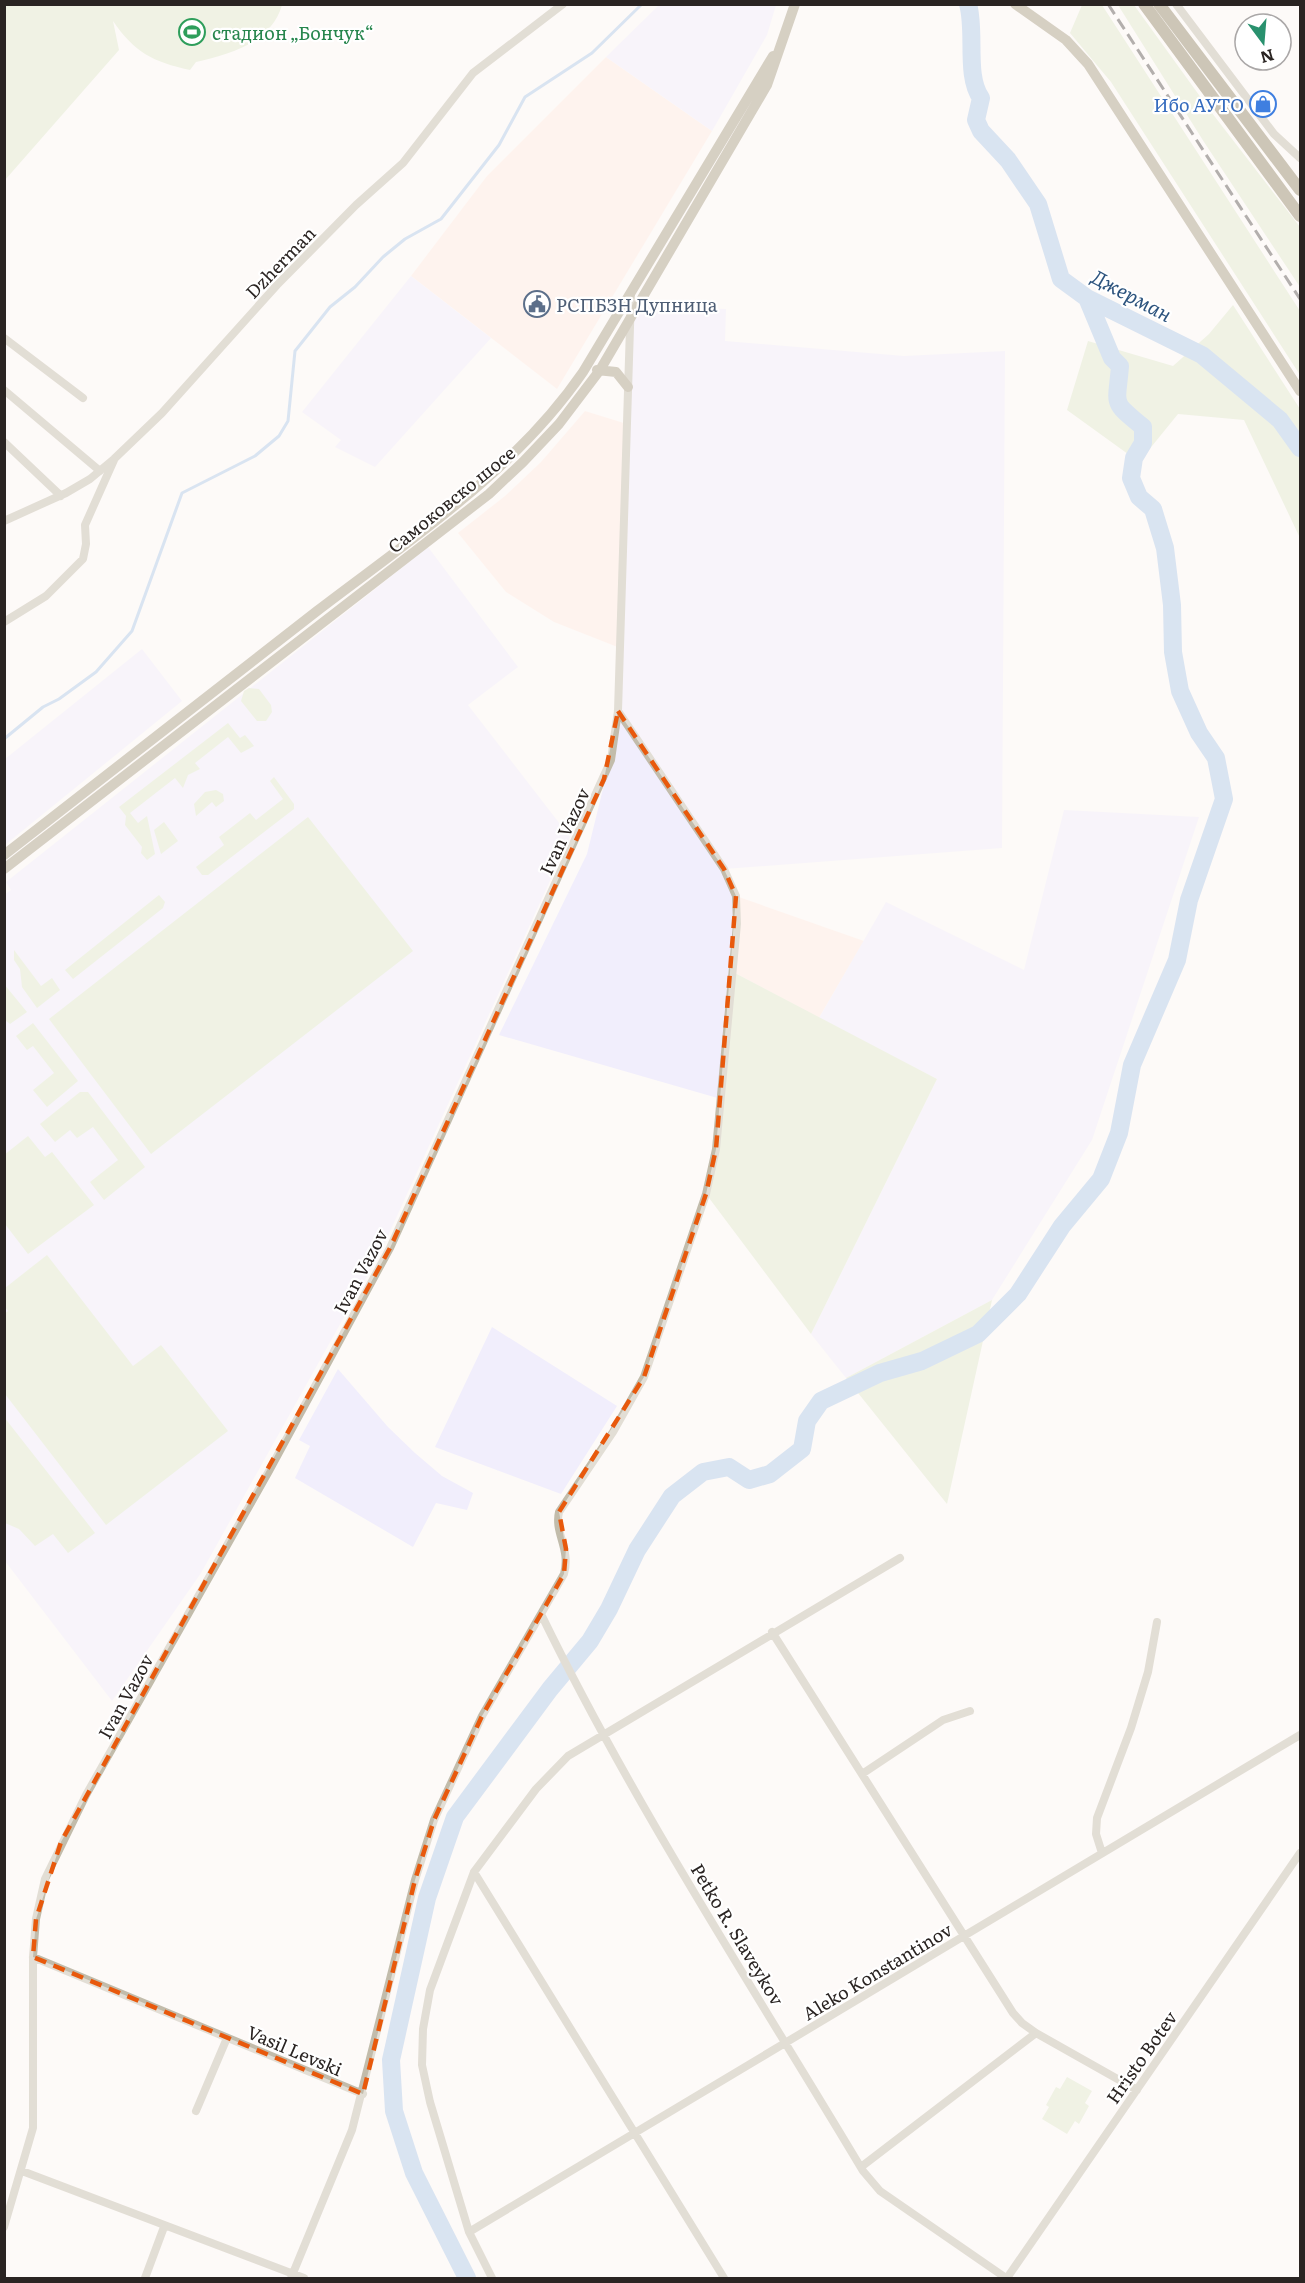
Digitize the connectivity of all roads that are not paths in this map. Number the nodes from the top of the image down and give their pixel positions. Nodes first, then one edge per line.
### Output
1 (563, 4) edge
2 (795, 4) edge
3 (1015, 4) edge
4 (1144, 4) edge
5 (1159, 4) edge
6 (1176, 4) edge
7 (784, 38) junction
8 (1300, 158) edge
9 (1300, 190) edge
10 (1300, 216) edge
11 (631, 292) junction
12 (630, 319) junction
13 (4, 338) edge
14 (600, 370) junction
15 (583, 372) junction
16 (628, 387) junction
17 (4, 390) edge
18 (1300, 391) edge
19 (83, 398) dead end
20 (4, 442) edge
21 (114, 459) junction
22 (100, 471) junction
23 (61, 496) junction
24 (4, 521) edge
25 (4, 622) edge
26 (618, 711) junction
27 (4, 855) edge
28 (4, 869) edge
29 (900, 1558) dead end
30 (541, 1614) junction
31 (1157, 1622) dead end
32 (772, 1632) junction
33 (970, 1712) dead end
34 (602, 1734) junction
35 (1300, 1735) edge
36 (861, 1774) junction
37 (1102, 1853) junction
38 (1300, 1853) edge
39 (474, 1872) junction
40 (964, 1936) junction
41 (33, 1958) junction
42 (1036, 2033) junction
43 (227, 2038) junction
44 (786, 2043) junction
45 (1137, 2090) junction
46 (363, 2094) junction
47 (196, 2110) dead end
48 (634, 2134) junction
49 (861, 2167) junction
50 (22, 2171) junction
51 (4, 2227) edge
52 (164, 2227) junction
53 (469, 2232) junction
54 (292, 2276) edge
55 (145, 2278) edge
56 (304, 2278) edge
57 (492, 2278) edge
58 (724, 2278) edge
59 (1007, 2278) edge

1 - 21 street, Dzherman
2 - 7 main road, Самоковско шосе
3 - 18 main road
4 - 10 main road
5 - 9 main road
6 - 8 street
7 - 11 main road, Самоковско шосе
7 - 12 main road, Самоковско шосе
11 - 12 street, Ivan Vazov
11 - 15 main road, Самоковско шосе
12 - 14 main road, Самоковско шосе
12 - 16 street, Ivan Vazov
13 - 19 street
14 - 15 main road
14 - 16 main road
14 - 28 main road, Самоковско шосе
15 - 27 main road, Самоковско шосе
16 - 26 street, Ivan Vazov
17 - 22 street
20 - 23 street
21 - 22 street, Dzherman
21 - 25 street
22 - 23 street, Dzherman
23 - 24 street, Dzherman
26 - 30 street
26 - 41 street, Ivan Vazov
29 - 32 street
30 - 34 street, Petko R. Slaveykov
30 - 46 street
31 - 37 street
32 - 34 street
32 - 36 street
33 - 36 street
34 - 39 street
34 - 44 street, Petko R. Slaveykov
35 - 37 street, Aleko Konstantinov
36 - 40 street
37 - 40 street, Aleko Konstantinov
38 - 45 street, Hristo Botev
39 - 48 street
39 - 53 street
40 - 42 street
40 - 44 street, Aleko Konstantinov
41 - 43 street, Vasil Levski
41 - 50 street, Ivan Vazov
42 - 45 street
42 - 49 street
43 - 46 street, Vasil Levski
43 - 47 street
44 - 48 street, Aleko Konstantinov
44 - 49 street, Petko R. Slaveykov
45 - 59 street, Hristo Botev
46 - 54 street
48 - 53 street, Aleko Konstantinov
48 - 58 street
49 - 59 street, Petko R. Slaveykov
50 - 51 street, Ivan Vazov
50 - 52 street
52 - 54 street
52 - 55 street
53 - 57 street
54 - 56 street

